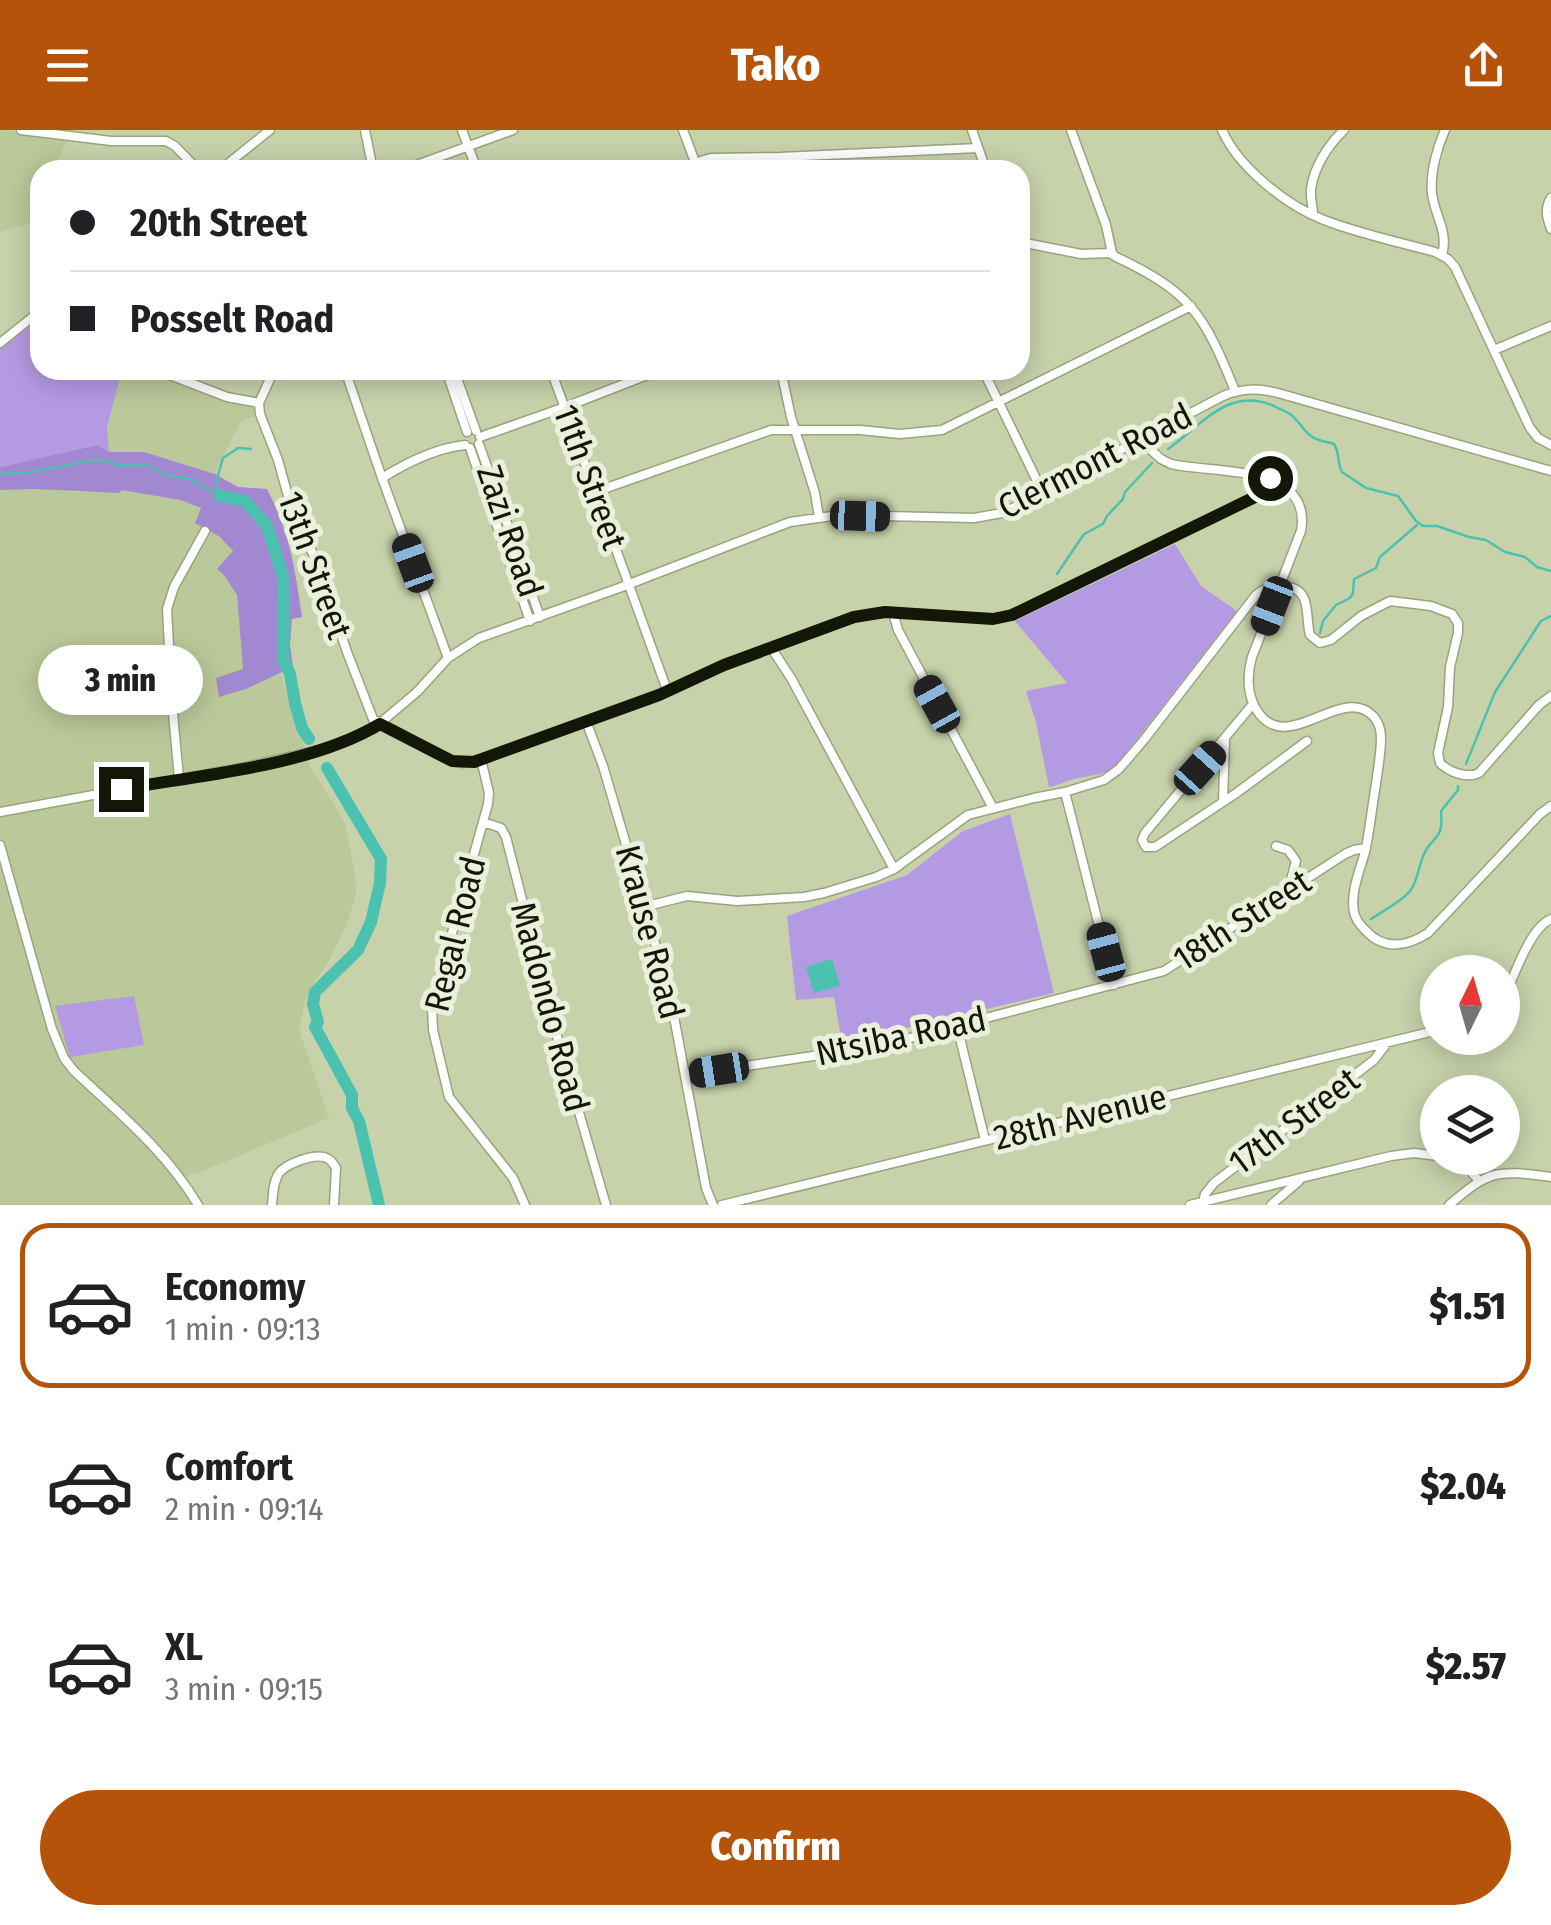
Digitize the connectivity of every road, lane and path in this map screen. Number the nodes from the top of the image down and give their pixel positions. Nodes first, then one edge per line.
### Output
1 (22, 130) edge
2 (270, 130) edge
3 (365, 130) edge
4 (462, 130) edge
5 (513, 130) edge
6 (683, 130) edge
7 (972, 130) edge
8 (1071, 130) edge
9 (1222, 130) edge
10 (1344, 130) edge
11 (1445, 130) edge
12 (468, 147) junction
13 (978, 148) junction
14 (188, 160) edge
15 (232, 160) edge
16 (371, 160) edge
17 (431, 160) edge
18 (473, 160) edge
19 (694, 160) edge
20 (707, 160) edge
21 (982, 160) edge
22 (1551, 198) edge
23 (1314, 215) junction
24 (1551, 229) edge
25 (1030, 244) edge
26 (1112, 252) junction
27 (1442, 255) junction
28 (1191, 306) junction
29 (30, 321) edge
30 (1551, 326) edge
31 (0, 343) edge
32 (1494, 350) junction
33 (183, 380) edge
34 (269, 380) edge
35 (348, 380) edge
36 (450, 380) edge
37 (456, 380) edge
38 (555, 380) edge
39 (634, 380) edge
40 (783, 380) edge
41 (988, 380) edge
42 (1235, 391) junction
43 (999, 402) junction
44 (259, 403) junction
45 (565, 407) junction
46 (260, 414) junction
47 (246, 419) dead end
48 (794, 430) junction
49 (471, 439) junction
50 (1140, 440) junction
51 (1551, 445) edge
52 (1551, 471) edge
53 (1263, 477) junction
54 (382, 478) junction
55 (595, 492) junction
56 (1044, 493) junction
57 (820, 516) junction
58 (205, 531) dead end
59 (628, 584) junction
60 (1279, 586) junction
61 (893, 612) junction
62 (540, 618) junction
63 (530, 621) junction
64 (772, 649) junction
65 (448, 658) junction
66 (667, 690) junction
67 (1551, 696) edge
68 (1253, 704) junction
69 (586, 721) junction
70 (380, 724) junction
71 (1226, 738) junction
72 (1307, 741) dead end
73 (481, 759) junction
74 (180, 778) junction
75 (1065, 792) junction
76 (1222, 800) junction
77 (1551, 806) edge
78 (993, 808) junction
79 (0, 812) edge
80 (483, 822) junction
81 (0, 846) edge
82 (1276, 846) dead end
83 (1366, 848) junction
84 (894, 869) junction
85 (1288, 891) junction
86 (644, 907) junction
87 (1551, 919) edge
88 (1520, 964) edge
89 (1114, 985) junction
90 (957, 1026) junction
91 (1420, 1034) edge
92 (1387, 1042) junction
93 (686, 1075) junction
94 (985, 1140) junction
95 (1420, 1155) edge
96 (1474, 1175) edge
97 (1551, 1176) edge
98 (1303, 1178) junction
99 (1479, 1181) junction
100 (1203, 1202) junction
101 (198, 1205) edge
102 (272, 1205) edge
103 (334, 1205) edge
104 (526, 1205) edge
105 (606, 1205) edge
106 (713, 1205) edge
107 (722, 1205) edge
108 (1190, 1205) edge
109 (1271, 1205) edge
110 (1449, 1205) edge

1 - 14 street
2 - 15 street
3 - 16 street
4 - 12 street
5 - 12 street
6 - 19 street
7 - 13 street
8 - 26 street
9 - 23 street
10 - 23 street
11 - 27 street
12 - 17 street
12 - 18 street
13 - 20 street
13 - 21 street
22 - 24 street
23 - 27 street
25 - 26 street
26 - 28 street
27 - 32 street
28 - 42 street
28 - 43 street
29 - 31 street
30 - 32 street
32 - 51 street
33 - 44 street
34 - 44 street
35 - 54 street
36 - 49 street, Zazi Road
37 - 49 street, Zazi Road
38 - 45 street, 11th Street
39 - 45 street
40 - 48 street
41 - 43 street
42 - 50 street, Clermont Road
42 - 52 street, Clermont Road
43 - 48 street
43 - 56 street
44 - 46 street, 13th Street
45 - 49 street
45 - 55 street, 11th Street
46 - 47 street
46 - 70 street, 13th Street
48 - 55 street
48 - 57 street
49 - 54 street
49 - 62 street, Zazi Road
49 - 63 street, Zazi Road
50 - 53 street
50 - 56 street, Clermont Road
53 - 60 street
53 - 61 street
54 - 65 street
55 - 59 street, 11th Street
56 - 57 street, Clermont Road
57 - 59 street, Clermont Road
58 - 74 street
59 - 62 street, Clermont Road
59 - 66 street, 11th Street
60 - 67 street
60 - 68 street
60 - 75 street
61 - 64 street
61 - 78 street
62 - 63 street, Clermont Road
63 - 65 street, Clermont Road
64 - 66 street
64 - 84 street
65 - 70 street, Clermont Road
66 - 69 street
68 - 71 street
68 - 83 street
69 - 73 street
69 - 86 street, Krause Road
70 - 73 street
70 - 74 street, Clermont Road
71 - 76 street
71 - 76 street
72 - 76 street
73 - 80 street, Regal Road
74 - 79 street, Clermont Road
75 - 78 street
75 - 89 street
77 - 83 street
78 - 84 street
80 - 104 street, Regal Road
80 - 105 street, Madondo Road
81 - 101 street
82 - 85 street
83 - 85 street, 18th Street
84 - 86 street
85 - 89 street, 18th Street
86 - 93 street, Krause Road
87 - 88 street
89 - 90 street, Ntsiba Road
90 - 93 street, Ntsiba Road
90 - 94 street
91 - 92 street, 28th Avenue
92 - 94 street, 28th Avenue
92 - 100 street, 17th Street
93 - 106 street, Krause Road
94 - 107 street, 28th Avenue
95 - 98 street
96 - 99 street
97 - 99 street
98 - 100 street
98 - 109 street
99 - 110 street
100 - 108 street
102 - 103 street

